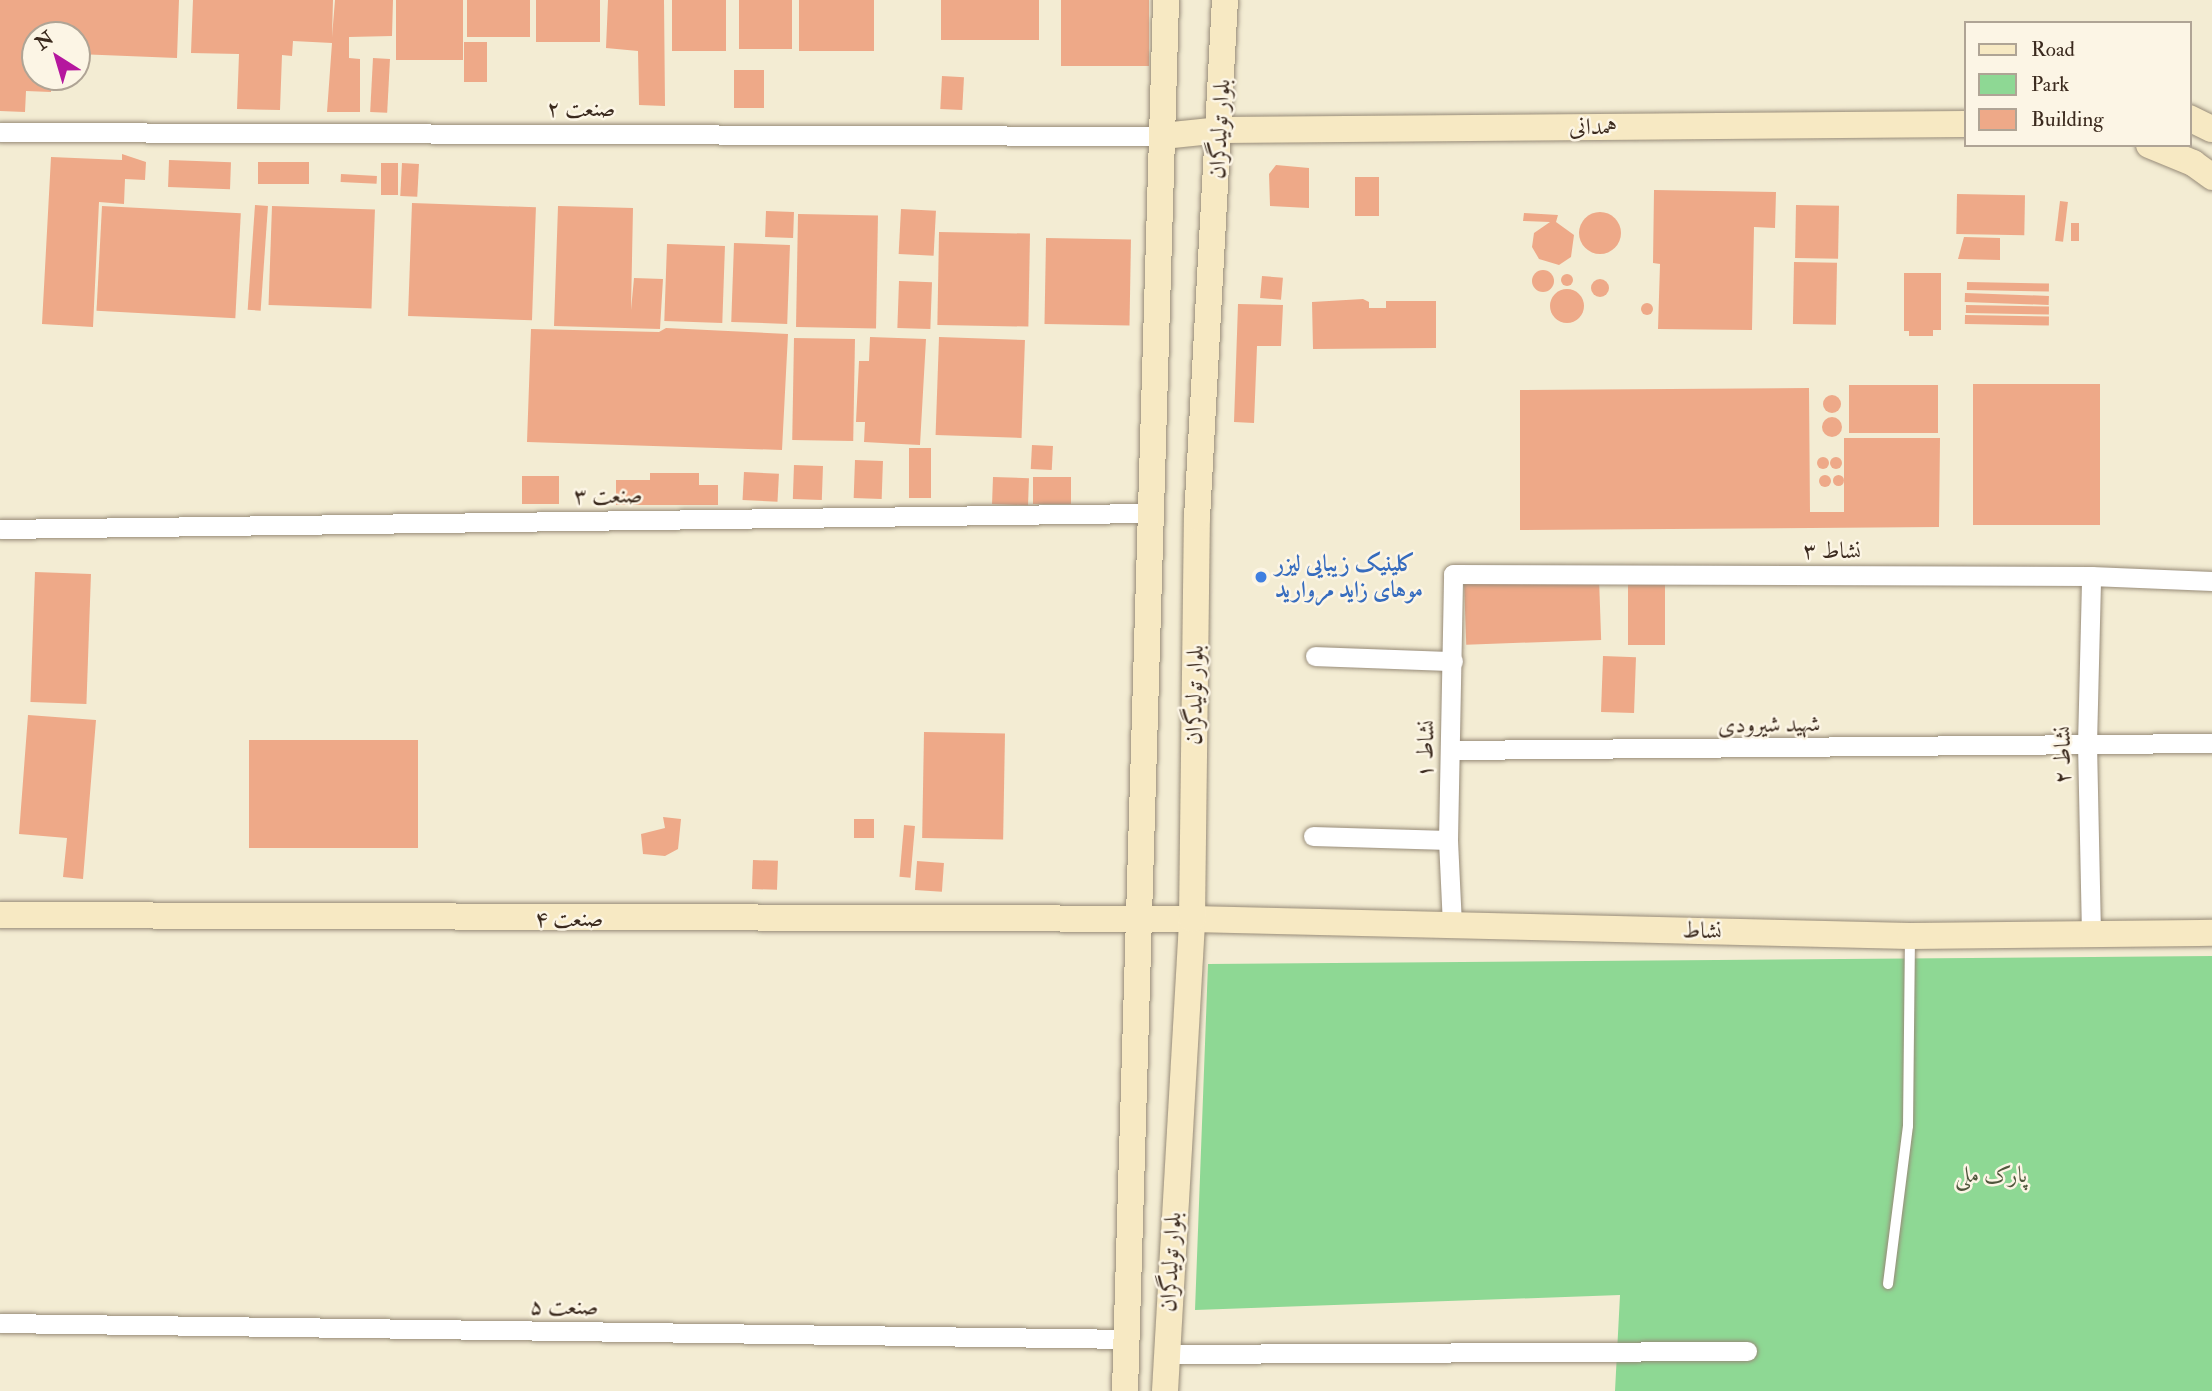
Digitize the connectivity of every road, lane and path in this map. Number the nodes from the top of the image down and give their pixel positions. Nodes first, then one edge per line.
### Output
1 (1166, 0) edge
2 (1225, 0) edge
3 (2212, 111) edge
4 (2191, 112) edge
5 (2191, 119) edge
6 (1964, 124) edge
7 (1221, 130) junction
8 (2212, 130) edge
9 (0, 132) edge
10 (1163, 136) junction
11 (2154, 147) edge
12 (2212, 177) edge
13 (1153, 513) junction
14 (1197, 518) junction
15 (0, 529) edge
16 (1452, 574) joint
17 (2091, 576) junction
18 (2212, 581) edge
19 (1315, 656) dead end
20 (1453, 661) junction
21 (2212, 743) edge
22 (2087, 745) junction
23 (1451, 750) junction
24 (1313, 836) dead end
25 (1448, 840) junction
26 (0, 915) edge
27 (1192, 919) junction
28 (1138, 922) junction
29 (1452, 925) junction
30 (2212, 933) edge
31 (2091, 934) junction
32 (1910, 936) junction
33 (1888, 1284) dead end
34 (0, 1323) edge
35 (1128, 1339) junction
36 (1747, 1351) dead end
37 (1166, 1354) junction
38 (1125, 1391) edge
39 (1164, 1391) edge

1 - 10 main road, بلوار تولیدگران
2 - 7 main road, بلوار تولیدگران
3 - 4 street
5 - 8 main road
6 - 7 main road, همدانی
7 - 10 main road, همدانی
7 - 14 main road, بلوار تولیدگران
9 - 10 street, صنعت ۲
10 - 13 main road, بلوار تولیدگران
11 - 12 main road
13 - 14 main road
13 - 15 street, صنعت ۳
13 - 28 main road, بلوار تولیدگران
14 - 27 main road, بلوار تولیدگران
16 - 17 street, نشاط ۳
16 - 20 street, نشاط ۱
17 - 18 street, نشاط ۳
17 - 22 street, نشاط ۲
19 - 20 street
20 - 23 street, نشاط ۱
21 - 22 street, شهید شیرودی
22 - 23 street, شهید شیرودی
22 - 31 street, نشاط ۲
23 - 25 street, نشاط ۱
24 - 25 street
25 - 29 street, نشاط ۱
26 - 28 main road, صنعت ۴
27 - 28 main road, صنعت ۴
27 - 29 main road, نشاط
27 - 37 main road, بلوار تولیدگران
28 - 35 main road, بلوار تولیدگران
29 - 32 main road, نشاط
30 - 31 main road, نشاط
31 - 32 main road, نشاط
32 - 33 lane
34 - 35 street, صنعت ۵
35 - 38 main road, بلوار تولیدگران
36 - 37 street
37 - 39 main road, بلوار تولیدگران

